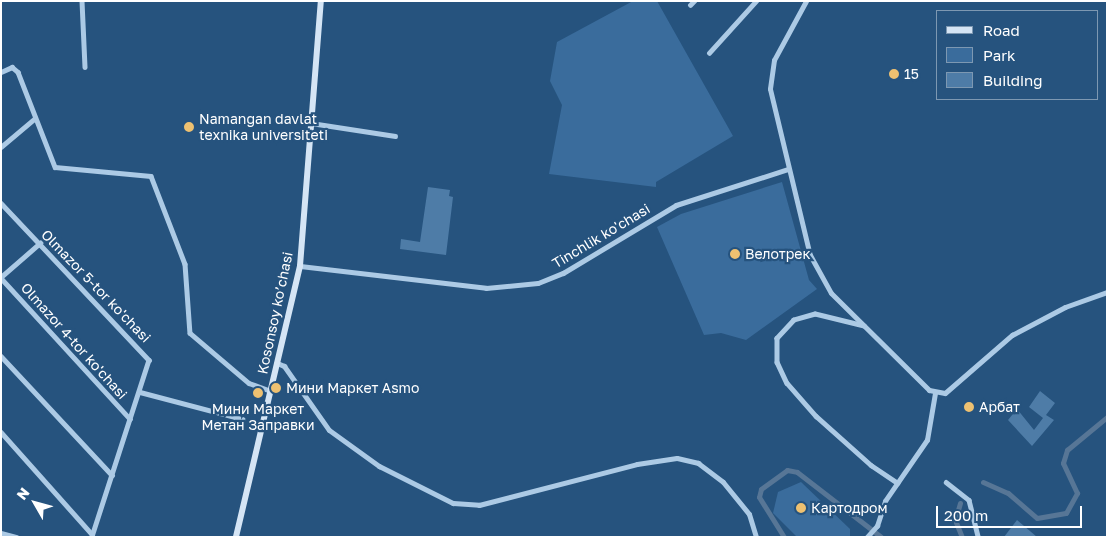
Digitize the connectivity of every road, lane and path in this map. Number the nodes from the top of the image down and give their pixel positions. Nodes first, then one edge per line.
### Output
1 (82, 1) edge
2 (320, 1) edge
3 (756, 1) edge
4 (806, 1) edge
5 (709, 53) dead end
6 (85, 67) dead end
7 (1, 72) edge
8 (34, 119) junction
9 (311, 123) junction
10 (395, 136) dead end
11 (1, 147) edge
12 (788, 169) junction
13 (1, 203) edge
14 (40, 243) junction
15 (300, 266) junction
16 (1, 267) edge
17 (6, 272) junction
18 (1, 278) edge
19 (1107, 292) edge
20 (864, 326) junction
21 (1, 356) edge
22 (278, 364) junction
23 (271, 391) junction
24 (140, 392) junction
25 (935, 393) junction
26 (130, 419) junction
27 (242, 419) dead end
28 (1, 432) edge
29 (112, 475) junction
30 (946, 482) dead end
31 (898, 483) junction
32 (1, 533) edge
33 (92, 535) edge
34 (869, 535) edge
35 (16, 537) edge
36 (236, 537) edge
37 (756, 537) edge
38 (978, 537) edge

1 - 6 street
2 - 9 main road, Kosonsoy ko’chasi
3 - 5 street
4 - 12 street
7 - 8 street
8 - 11 street
8 - 23 street
9 - 10 street
9 - 15 main road, Kosonsoy ko’chasi
12 - 15 street, Tinchlik ko'chasi
12 - 20 street
13 - 14 street, Olmazor 5-tor ko'chasi
14 - 17 street, Olmazor 4-tor ko'chasi
14 - 24 street, Olmazor 5-tor ko'chasi
15 - 22 main road, Kosonsoy ko’chasi
16 - 17 street
17 - 18 street, Olmazor 4-tor ko'chasi
18 - 26 street, Olmazor 4-tor ko'chasi
19 - 25 street
20 - 25 street
20 - 31 street
21 - 29 street
22 - 23 main road, Kosonsoy ko’chasi
22 - 37 street
23 - 36 main road, Kosonsoy ko’chasi
24 - 26 street, Olmazor 5-tor ko'chasi
24 - 27 street
25 - 31 street
26 - 29 street, Olmazor 5-tor ko'chasi
28 - 33 street
29 - 33 street, Olmazor 5-tor ko'chasi
30 - 38 street
31 - 34 street
32 - 35 street

